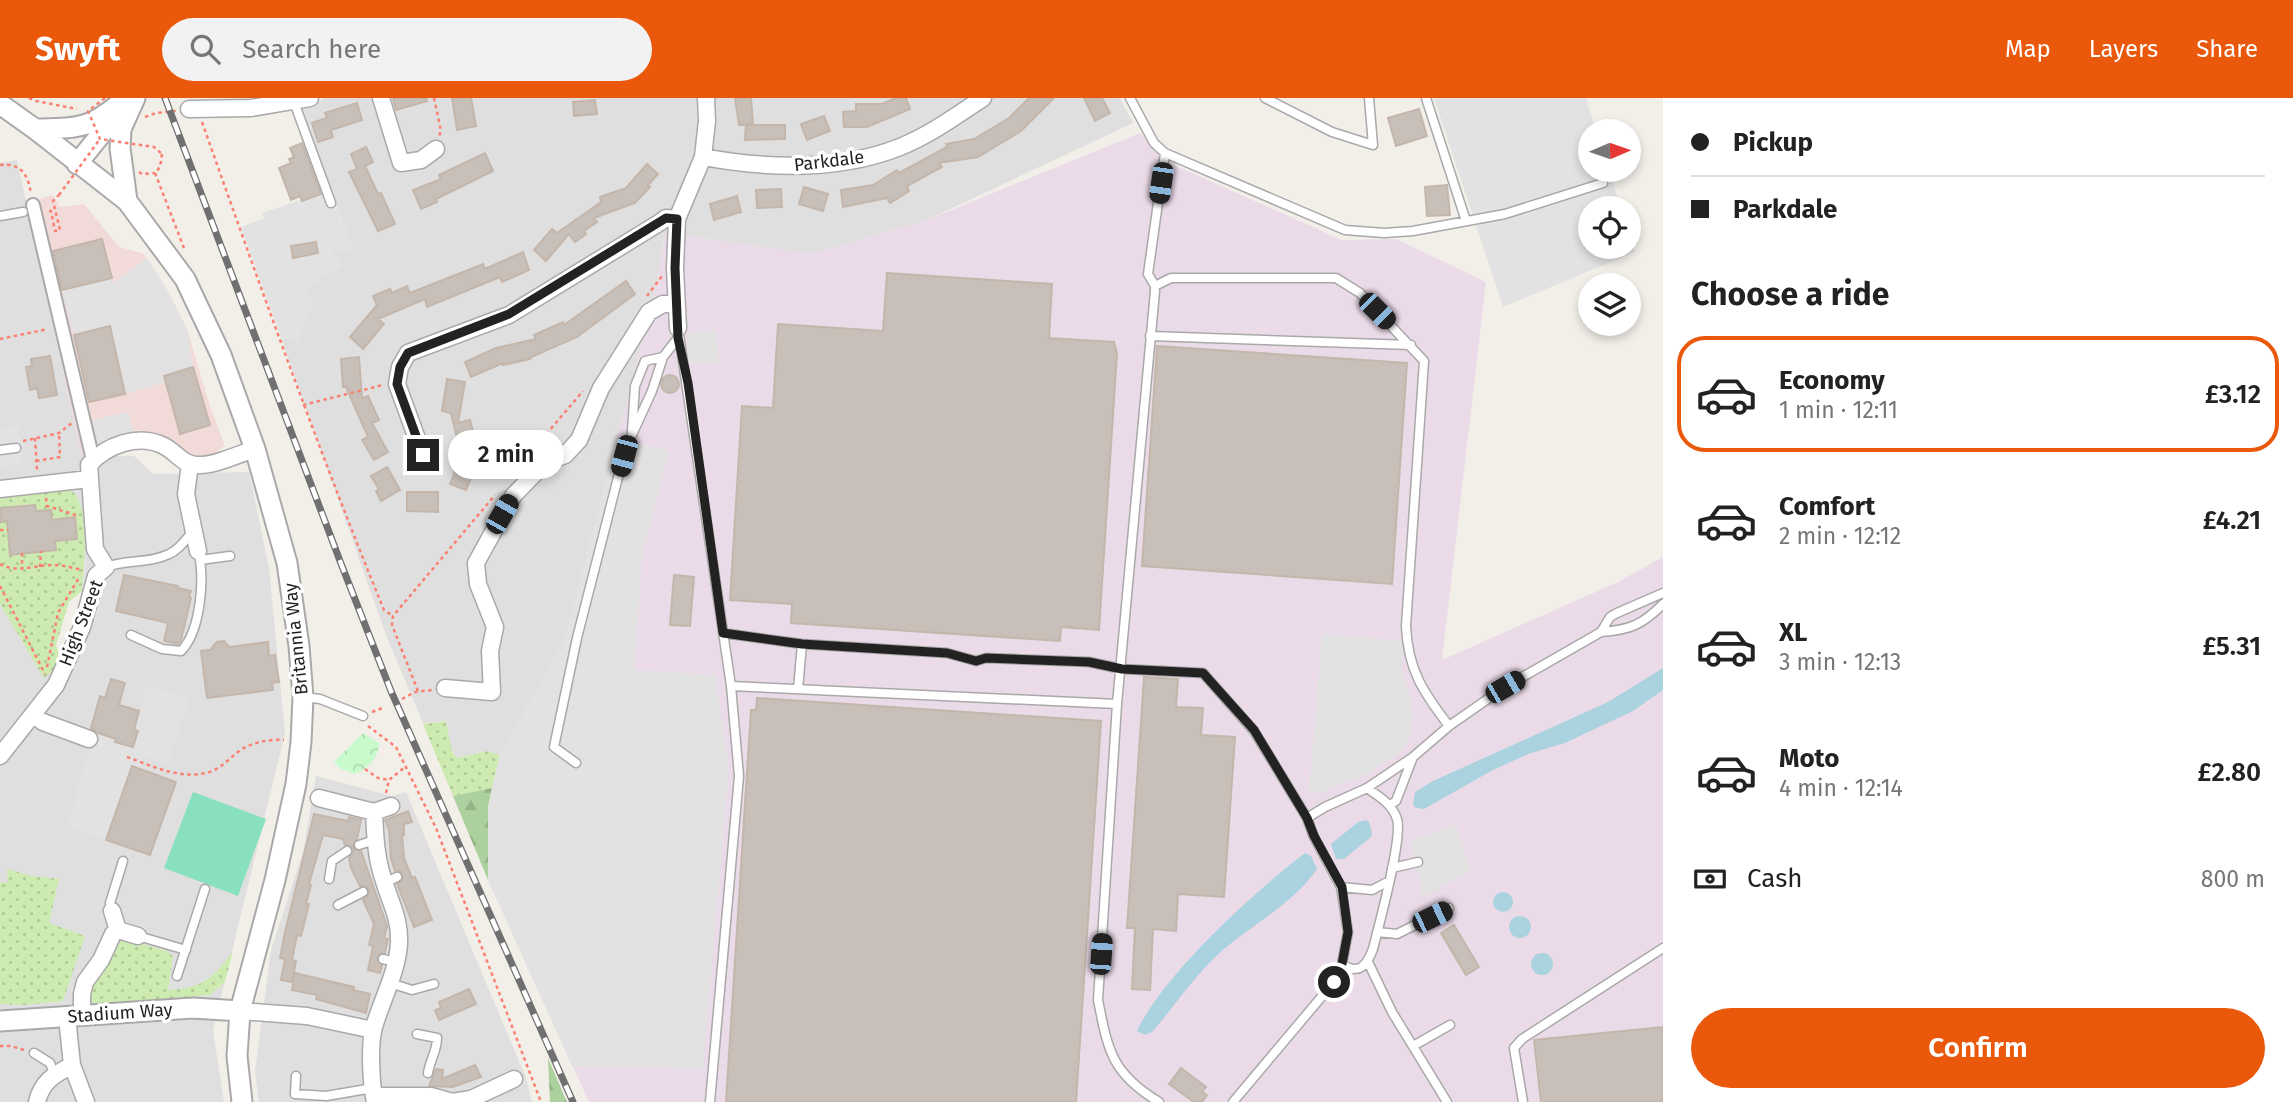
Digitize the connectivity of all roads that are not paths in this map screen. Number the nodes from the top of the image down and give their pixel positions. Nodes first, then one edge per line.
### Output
1 (130, 98) edge
2 (382, 98) edge
3 (706, 98) edge
4 (983, 98) edge
5 (1130, 98) edge
6 (1265, 98) edge
7 (1369, 98) edge
8 (1426, 98) edge
9 (300, 100) edge
10 (2, 108) edge
11 (193, 109) road end
12 (35, 129) junction
13 (436, 149) road end
14 (1165, 153) junction
15 (703, 157) junction
16 (77, 164) junction
17 (1603, 183) dead end
18 (127, 201) junction
19 (331, 202) dead end
20 (34, 206) joint
21 (0, 216) edge
22 (677, 219) junction
23 (1466, 221) junction
24 (1155, 286) junction
25 (676, 303) junction
26 (678, 333) junction
27 (1150, 336) junction
28 (1411, 345) junction
29 (663, 357) junction
30 (632, 430) junction
31 (16, 447) road end
32 (256, 449) junction
33 (0, 450) edge
34 (423, 455) dead end
35 (93, 460) junction
36 (190, 464) junction
37 (89, 479) junction
38 (0, 489) edge
39 (194, 530) junction
40 (199, 555) junction
41 (230, 556) dead end
42 (103, 562) junction
43 (1663, 593) edge
44 (1663, 604) edge
45 (1601, 632) junction
46 (723, 633) junction
47 (131, 635) dead end
48 (802, 644) junction
49 (1122, 669) junction
50 (731, 685) junction
51 (445, 688) road end
52 (798, 689) junction
53 (303, 698) junction
54 (1117, 704) junction
55 (33, 715) junction
56 (363, 716) road end
57 (1449, 726) junction
58 (89, 738) dead end
59 (0, 756) edge
60 (1413, 757) junction
61 (576, 764) dead end
62 (1367, 788) junction
63 (319, 798) dead end
64 (1390, 805) junction
65 (1307, 818) junction
66 (347, 852) dead end
67 (123, 861) dead end
68 (1418, 862) dead end
69 (1392, 868) junction
70 (329, 879) dead end
71 (1389, 881) junction
72 (380, 884) junction
73 (1342, 887) junction
74 (205, 890) dead end
75 (338, 905) dead end
76 (1449, 908) dead end
77 (112, 911) joint
78 (118, 930) junction
79 (1377, 932) junction
80 (138, 936) joint
81 (1663, 948) edge
82 (186, 950) junction
83 (1368, 962) junction
84 (1342, 964) junction
85 (177, 976) dead end
86 (390, 983) junction
87 (434, 984) dead end
88 (240, 1011) junction
89 (75, 1017) junction
90 (0, 1021) edge
91 (1450, 1025) dead end
92 (373, 1030) junction
93 (417, 1034) dead end
94 (1413, 1045) junction
95 (34, 1053) road end
96 (72, 1065) junction
97 (428, 1073) dead end
98 (54, 1074) junction
99 (296, 1076) dead end
100 (514, 1079) dead end
101 (374, 1096) edge
102 (37, 1102) edge
103 (86, 1102) edge
104 (242, 1102) edge
105 (710, 1102) edge
106 (1159, 1102) edge
107 (1233, 1102) edge
108 (1447, 1102) edge
109 (1523, 1102) edge

1 - 12 street
1 - 16 street
1 - 18 street
2 - 13 street
3 - 15 street
4 - 15 street, Parkdale
5 - 14 lane
6 - 7 lane
8 - 23 lane
9 - 11 street
9 - 19 lane
10 - 12 street
12 - 16 street
14 - 23 lane
14 - 24 lane
15 - 22 street
16 - 18 street
17 - 23 lane
18 - 32 street, Britannia Way
20 - 21 lane
20 - 35 street
22 - 25 street
22 - 34 street
24 - 27 lane
24 - 28 lane
25 - 26 street
25 - 51 street
26 - 29 lane
26 - 46 lane
27 - 28 lane
27 - 49 lane
28 - 57 lane
29 - 30 lane
29 - 30 lane
30 - 61 lane
31 - 33 lane
32 - 36 street
32 - 53 street, Britannia Way
35 - 36 street
35 - 37 street, High Street
36 - 39 street
37 - 38 street
37 - 42 street, High Street
39 - 40 street
39 - 42 lane
40 - 41 lane
40 - 47 lane
42 - 55 street, High Street
43 - 45 lane
44 - 45 lane
45 - 57 lane
46 - 48 lane
46 - 50 lane
48 - 49 lane
48 - 52 lane
49 - 54 lane
49 - 65 lane
50 - 52 lane
50 - 105 lane
52 - 54 lane
53 - 56 lane
53 - 88 street, Britannia Way
54 - 106 lane
55 - 58 street
55 - 59 street, High Street
57 - 60 lane
60 - 62 lane
60 - 64 lane
62 - 64 lane
62 - 65 lane
63 - 72 street
64 - 69 lane
65 - 73 lane
66 - 70 lane
67 - 77 lane
68 - 69 lane
69 - 71 lane
71 - 73 lane
71 - 79 lane
72 - 75 lane
72 - 86 street
73 - 84 lane
74 - 82 lane
76 - 79 lane
77 - 78 street
78 - 80 street
78 - 89 street
79 - 83 lane
80 - 82 lane
81 - 109 lane
82 - 85 lane
83 - 84 lane
83 - 94 lane
84 - 107 lane
86 - 87 lane
86 - 92 street
88 - 89 street, Stadium Way
88 - 92 street
88 - 104 street, Britannia Way
89 - 90 street, Stadium Way
89 - 96 street
91 - 94 lane
92 - 101 street
93 - 97 lane
94 - 108 lane
95 - 98 lane
96 - 98 street
96 - 103 street
98 - 102 street
99 - 101 lane
100 - 101 street

